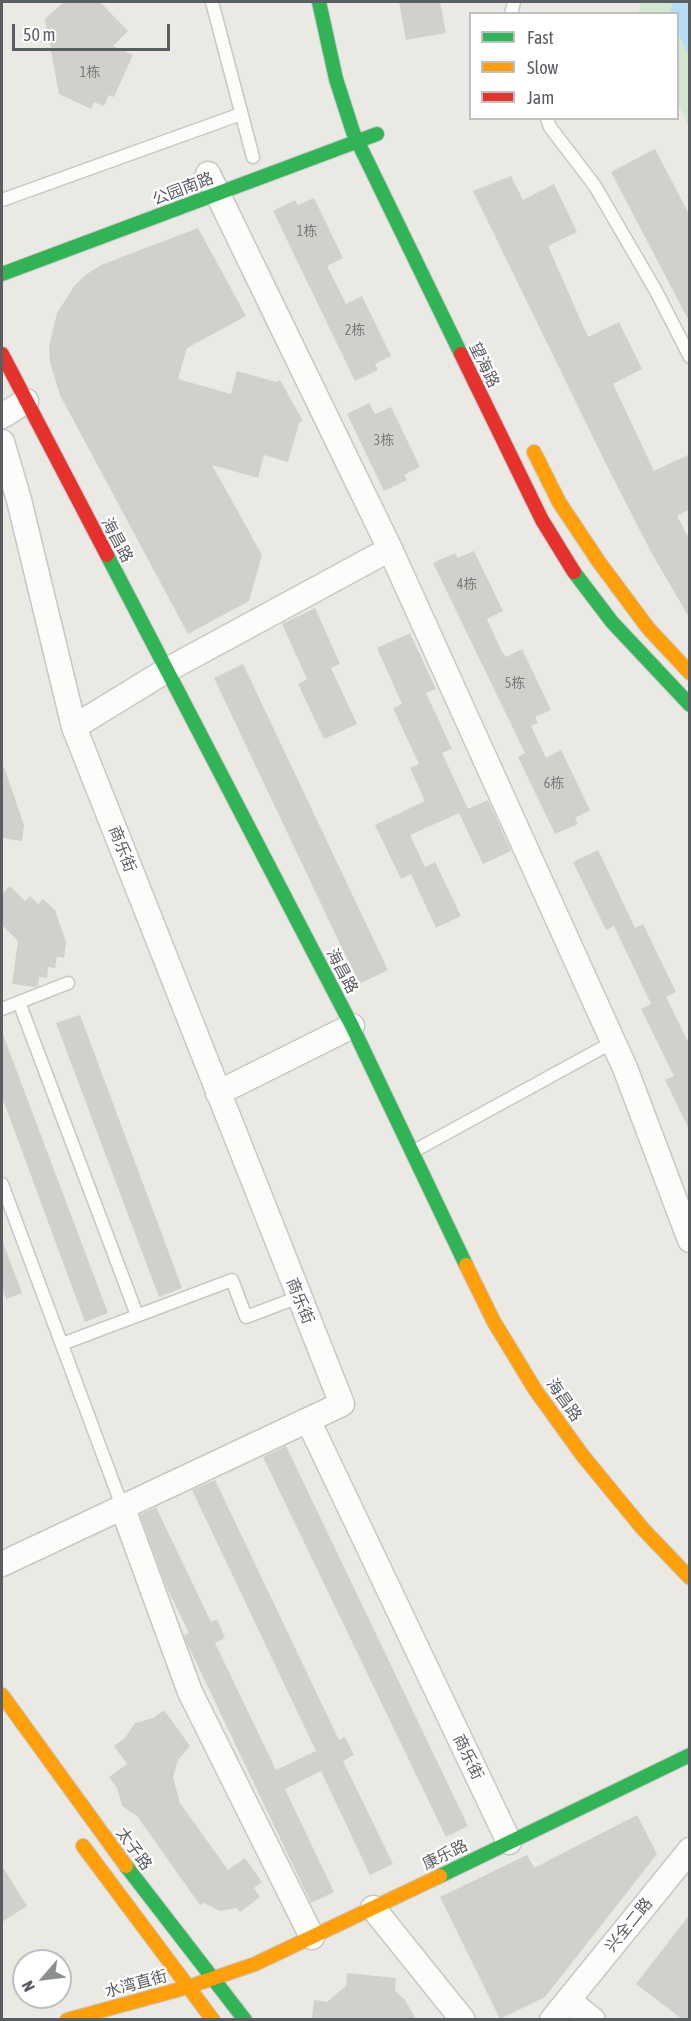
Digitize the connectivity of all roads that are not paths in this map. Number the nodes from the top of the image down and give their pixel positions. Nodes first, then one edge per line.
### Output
1 (212, 2) edge
2 (319, 2) edge
3 (241, 114) junction
4 (548, 120) edge
5 (363, 127) junction
6 (357, 142) junction
7 (271, 150) dead end
8 (248, 158) joint
9 (212, 178) junction
10 (2, 200) edge
11 (2, 274) edge
12 (2, 354) edge
13 (690, 357) edge
14 (26, 401) junction
15 (2, 416) edge
16 (526, 436) dead end
17 (2, 442) edge
18 (390, 549) junction
19 (167, 670) junction
20 (690, 673) edge
21 (690, 705) edge
22 (74, 727) junction
23 (68, 983) dead end
24 (19, 1002) junction
25 (2, 1009) edge
26 (352, 1026) junction
27 (613, 1042) junction
28 (218, 1093) junction
29 (413, 1152) junction
30 (2, 1184) edge
31 (690, 1240) edge
32 (299, 1297) junction
33 (137, 1315) junction
34 (62, 1344) junction
35 (308, 1420) junction
36 (122, 1506) junction
37 (2, 1564) edge
38 (690, 1578) edge
39 (2, 1695) edge
40 (690, 1755) edge
41 (77, 1837) dead end
42 (509, 1842) junction
43 (689, 1851) edge
44 (373, 1908) junction
45 (312, 1937) junction
46 (213, 1979) junction
47 (188, 1986) junction
48 (568, 2000) junction
49 (67, 2019) edge
50 (213, 2019) edge
51 (245, 2019) edge
52 (463, 2019) edge
53 (552, 2019) edge
54 (592, 2019) edge

1 - 3 lane
2 - 5 street, 望海路
3 - 8 lane
3 - 10 lane
4 - 13 lane
5 - 6 street, 望海路
5 - 6 street, 公园南路
6 - 9 street, 公园南路
6 - 21 street, 望海路
7 - 8 street
9 - 11 street, 公园南路
9 - 18 street
12 - 14 street, 海昌路
14 - 15 street
14 - 19 street, 海昌路
16 - 20 street
17 - 22 street, 商乐街
18 - 19 street
18 - 27 street
19 - 22 street
19 - 26 street, 海昌路
22 - 28 street, 商乐街
23 - 24 lane
24 - 25 lane
24 - 33 lane
26 - 28 street
26 - 29 street, 海昌路
27 - 29 lane
27 - 31 street
28 - 32 street, 商乐街
29 - 38 street, 海昌路
30 - 34 lane
32 - 33 lane
32 - 35 street, 商乐街
33 - 34 lane
34 - 36 lane
35 - 36 street
35 - 42 street, 商乐街
36 - 37 street
36 - 45 street
39 - 46 street, 太子路
40 - 42 street, 康乐路
41 - 47 street
42 - 44 street, 康乐路
43 - 48 street, 兴全二路
44 - 45 street, 康乐路
44 - 52 street
45 - 46 street, 康乐路
46 - 47 street, 水湾直街
46 - 51 street, 太子路
47 - 49 street, 水湾直街
47 - 50 street
48 - 53 street, 兴全二路
48 - 54 street

